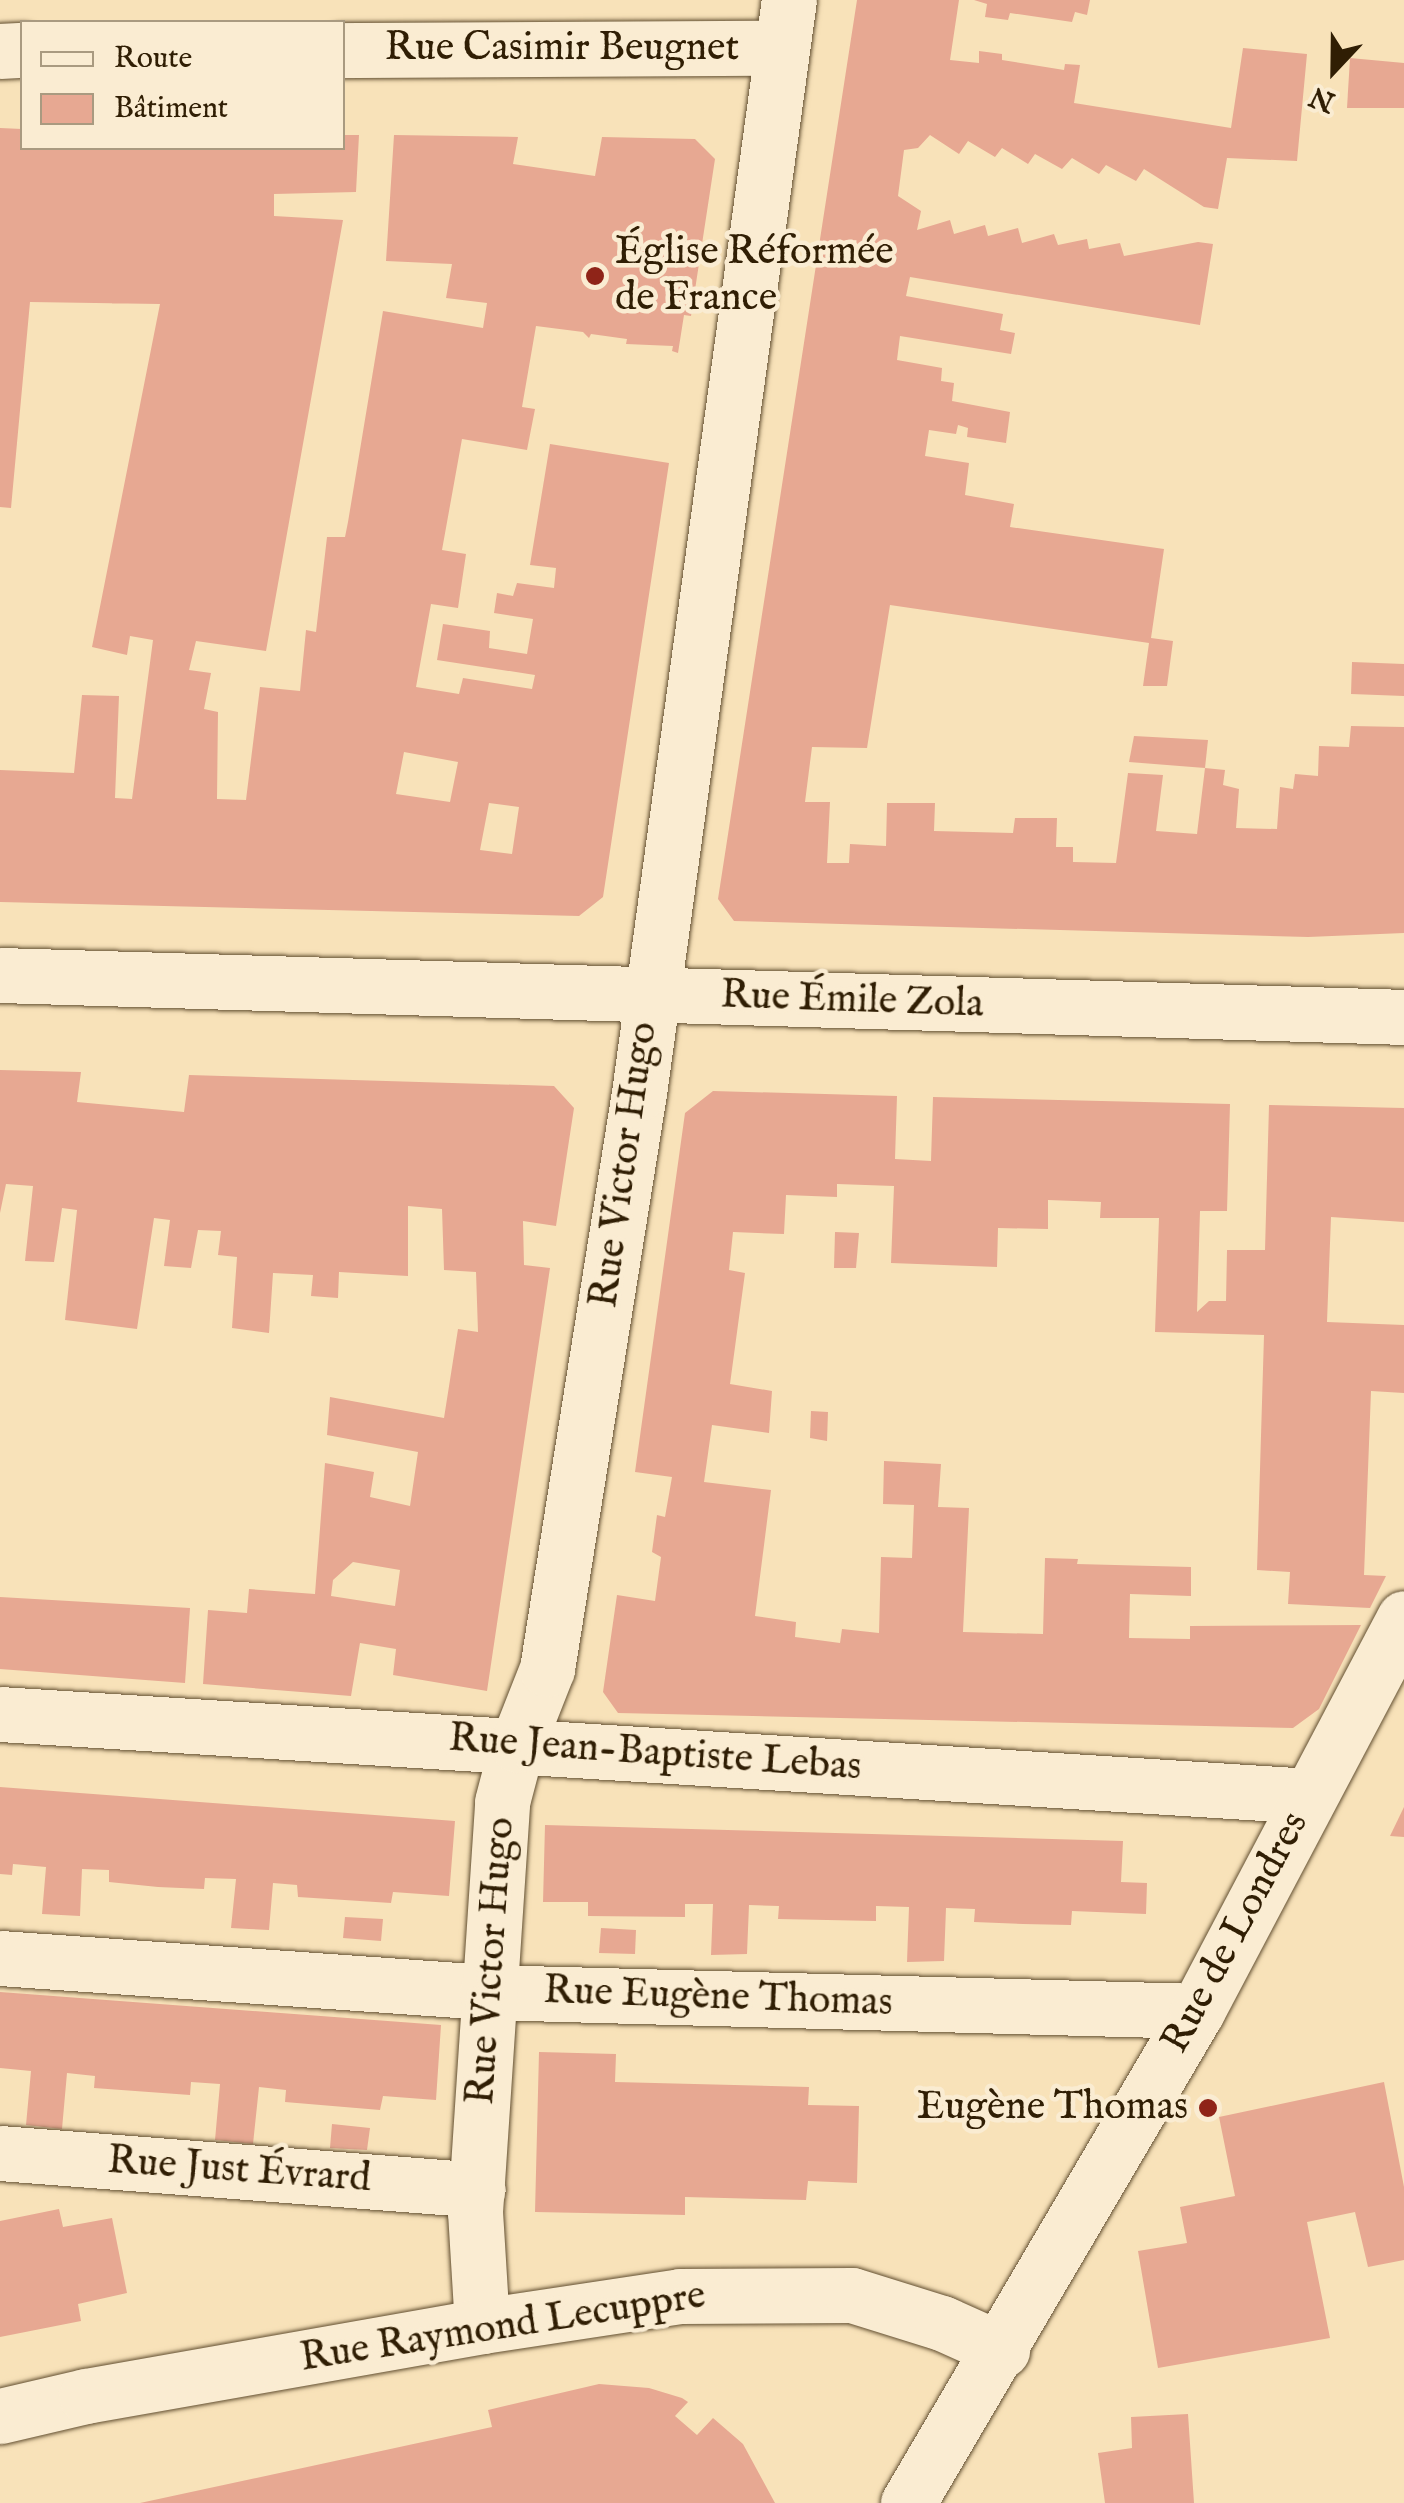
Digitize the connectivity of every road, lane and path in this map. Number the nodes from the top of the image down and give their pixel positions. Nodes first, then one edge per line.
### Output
1 (785, 24) edge
2 (345, 50) edge
3 (0, 975) edge
4 (650, 995) junction
5 (1404, 1016) edge
6 (1404, 1618) edge
7 (0, 1714) edge
8 (517, 1745) junction
9 (1310, 1796) junction
10 (0, 1958) edge
11 (487, 1992) junction
12 (1198, 2011) junction
13 (0, 2152) edge
14 (478, 2190) junction
15 (482, 2326) junction
16 (1002, 2350) junction
17 (0, 2416) edge
18 (908, 2503) edge

1 - 2 street, Rue Casimir Beugnet
1 - 4 street, Rue Victor Hugo
3 - 4 street, Rue Émile Zola
4 - 5 street, Rue Émile Zola
4 - 8 street, Rue Victor Hugo
6 - 9 street, Rue de Londres
7 - 8 street, Rue Jean-Baptiste Lebas
8 - 9 street, Rue Jean-Baptiste Lebas
8 - 11 street, Rue Victor Hugo
9 - 12 street, Rue de Londres
10 - 11 street, Rue Eugène Thomas
11 - 12 street, Rue Eugène Thomas
11 - 14 street, Rue Victor Hugo
12 - 16 street, Rue de Londres
13 - 14 street, Rue Just Évrard
14 - 15 street, Rue Victor Hugo
15 - 16 street, Rue Raymond Lecuppre
15 - 17 street, Rue Raymond Lecuppre
16 - 18 street, Rue de Londres

